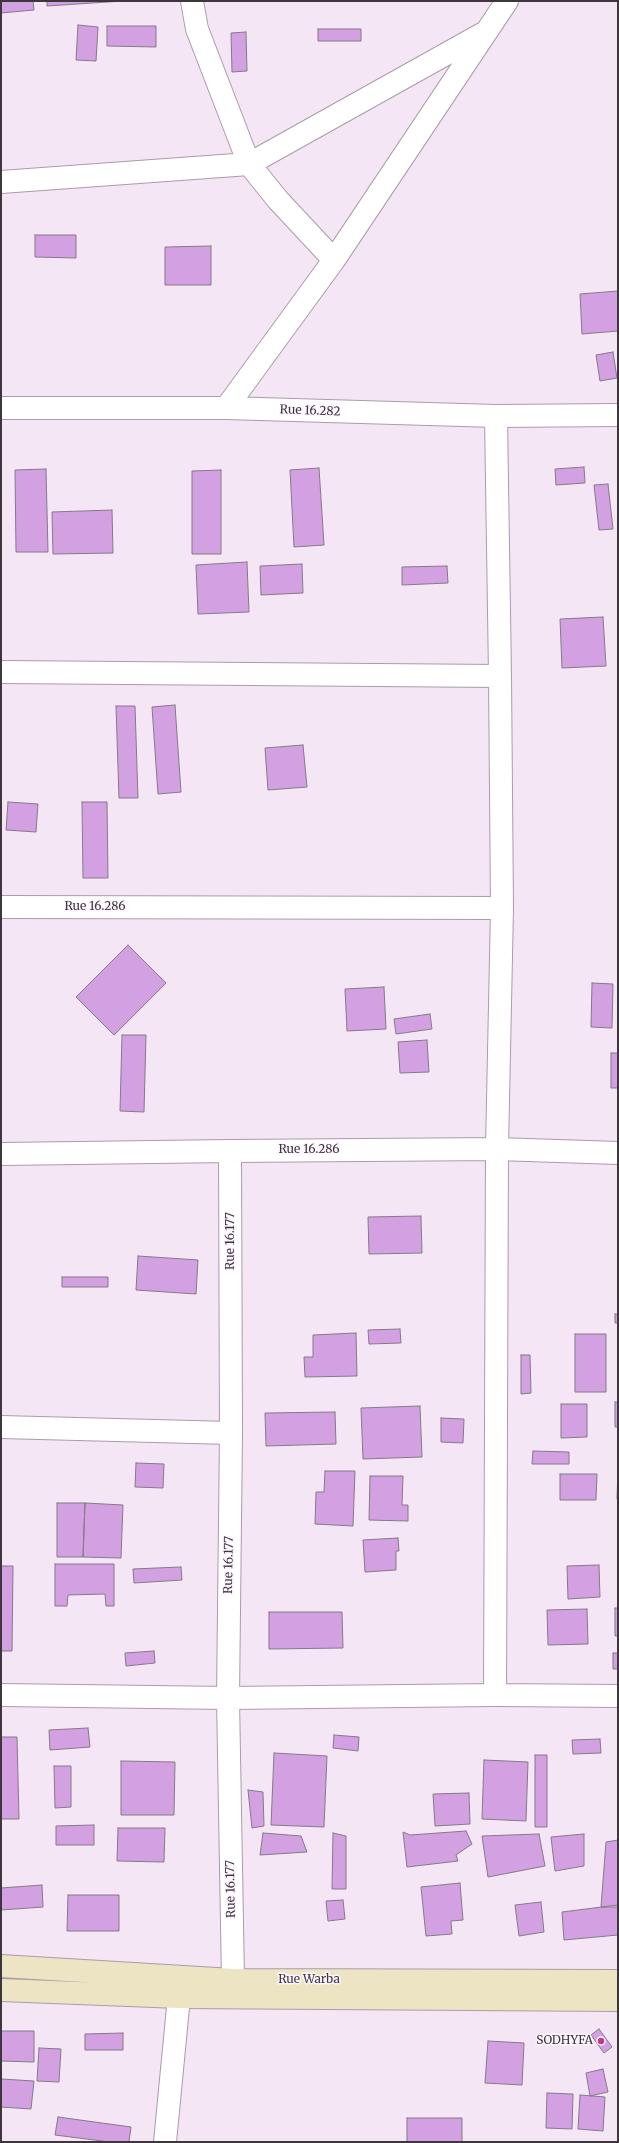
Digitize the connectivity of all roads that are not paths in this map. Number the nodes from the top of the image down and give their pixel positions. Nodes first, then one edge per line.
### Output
1 (192, 1) edge
2 (506, 1) edge
3 (485, 32) junction
4 (249, 164) junction
5 (1, 182) edge
6 (334, 260) junction
7 (1, 408) edge
8 (226, 408) junction
9 (618, 415) edge
10 (496, 416) junction
11 (1, 672) edge
12 (500, 676) junction
13 (1, 907) edge
14 (502, 908) junction
15 (230, 1150) junction
16 (497, 1150) junction
17 (618, 1152) edge
18 (1, 1154) edge
19 (1, 1427) edge
20 (231, 1432) junction
21 (1, 1695) edge
22 (495, 1695) junction
23 (618, 1696) edge
24 (228, 1698) junction
25 (1, 1966) edge
26 (233, 1980) junction
27 (618, 1981) edge
28 (1, 1990) edge
29 (179, 1997) junction
30 (618, 2000) edge
31 (165, 2142) edge

1 - 4 street
2 - 3 street
3 - 4 street
3 - 6 street
4 - 5 street
4 - 6 street
6 - 8 street
7 - 8 street, Rue 16.282
8 - 10 street, Rue 16.282
9 - 10 street, Rue 16.282
10 - 12 street
11 - 12 street
12 - 14 street
13 - 14 street, Rue 16.286
14 - 16 street
15 - 16 street, Rue 16.286
15 - 18 street, Rue 16.286
15 - 20 street, Rue 16.177
16 - 17 street, Rue 16.286
16 - 22 street
19 - 20 street
20 - 24 street, Rue 16.177
21 - 24 street
22 - 23 street
22 - 24 street
24 - 26 street, Rue 16.177
25 - 26 main road, Rue Warba
26 - 27 main road, Rue Warba
28 - 29 main road
29 - 30 main road
29 - 31 street

